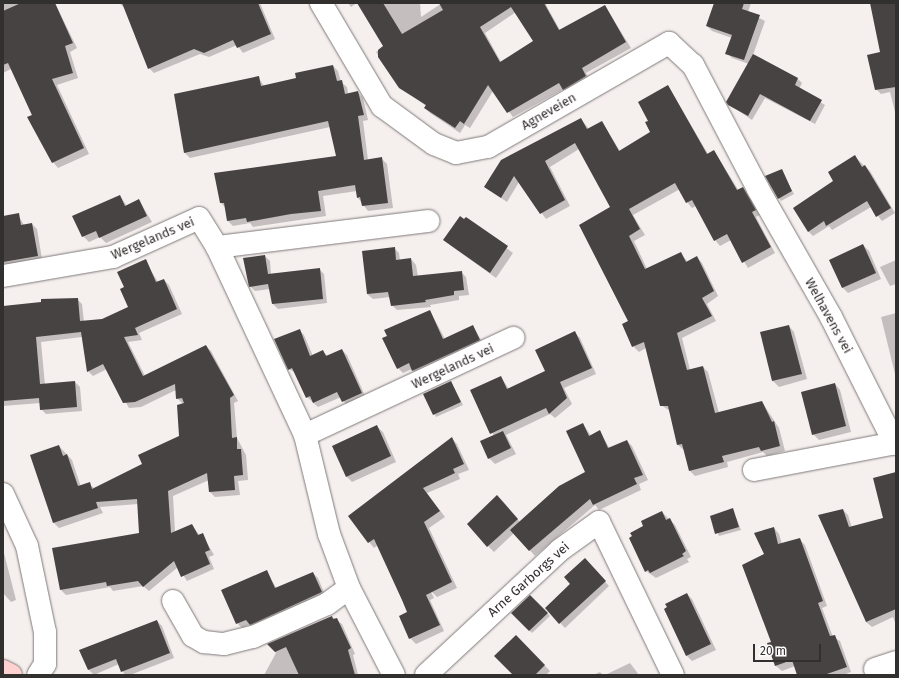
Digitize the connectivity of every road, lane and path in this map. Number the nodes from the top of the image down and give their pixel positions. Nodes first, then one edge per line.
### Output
1 (321, 3) edge
2 (758, 189) joint
3 (428, 221) dead end
4 (217, 247) junction
5 (3, 276) edge
6 (513, 338) dead end
7 (306, 435) junction
8 (896, 444) edge
9 (754, 470) dead end
10 (3, 494) edge
11 (349, 588) junction
12 (173, 601) dead end
13 (896, 662) edge
14 (875, 669) dead end
15 (3, 671) edge
16 (11, 675) edge
17 (38, 675) edge
18 (394, 675) edge
19 (426, 675) edge
20 (673, 675) edge

1 - 2 street, Agneveien
2 - 8 street, Welhavens vei
3 - 4 street
4 - 5 street, Wergelands vei
4 - 7 street, Wergelands vei
6 - 7 street, Wergelands vei
7 - 11 street, Wergelands vei
8 - 9 street, Welhavens vei
10 - 17 street
11 - 12 street
11 - 18 street, Wergelands vei
13 - 14 street
15 - 16 main road
19 - 20 street, Arne Garborgs vei

